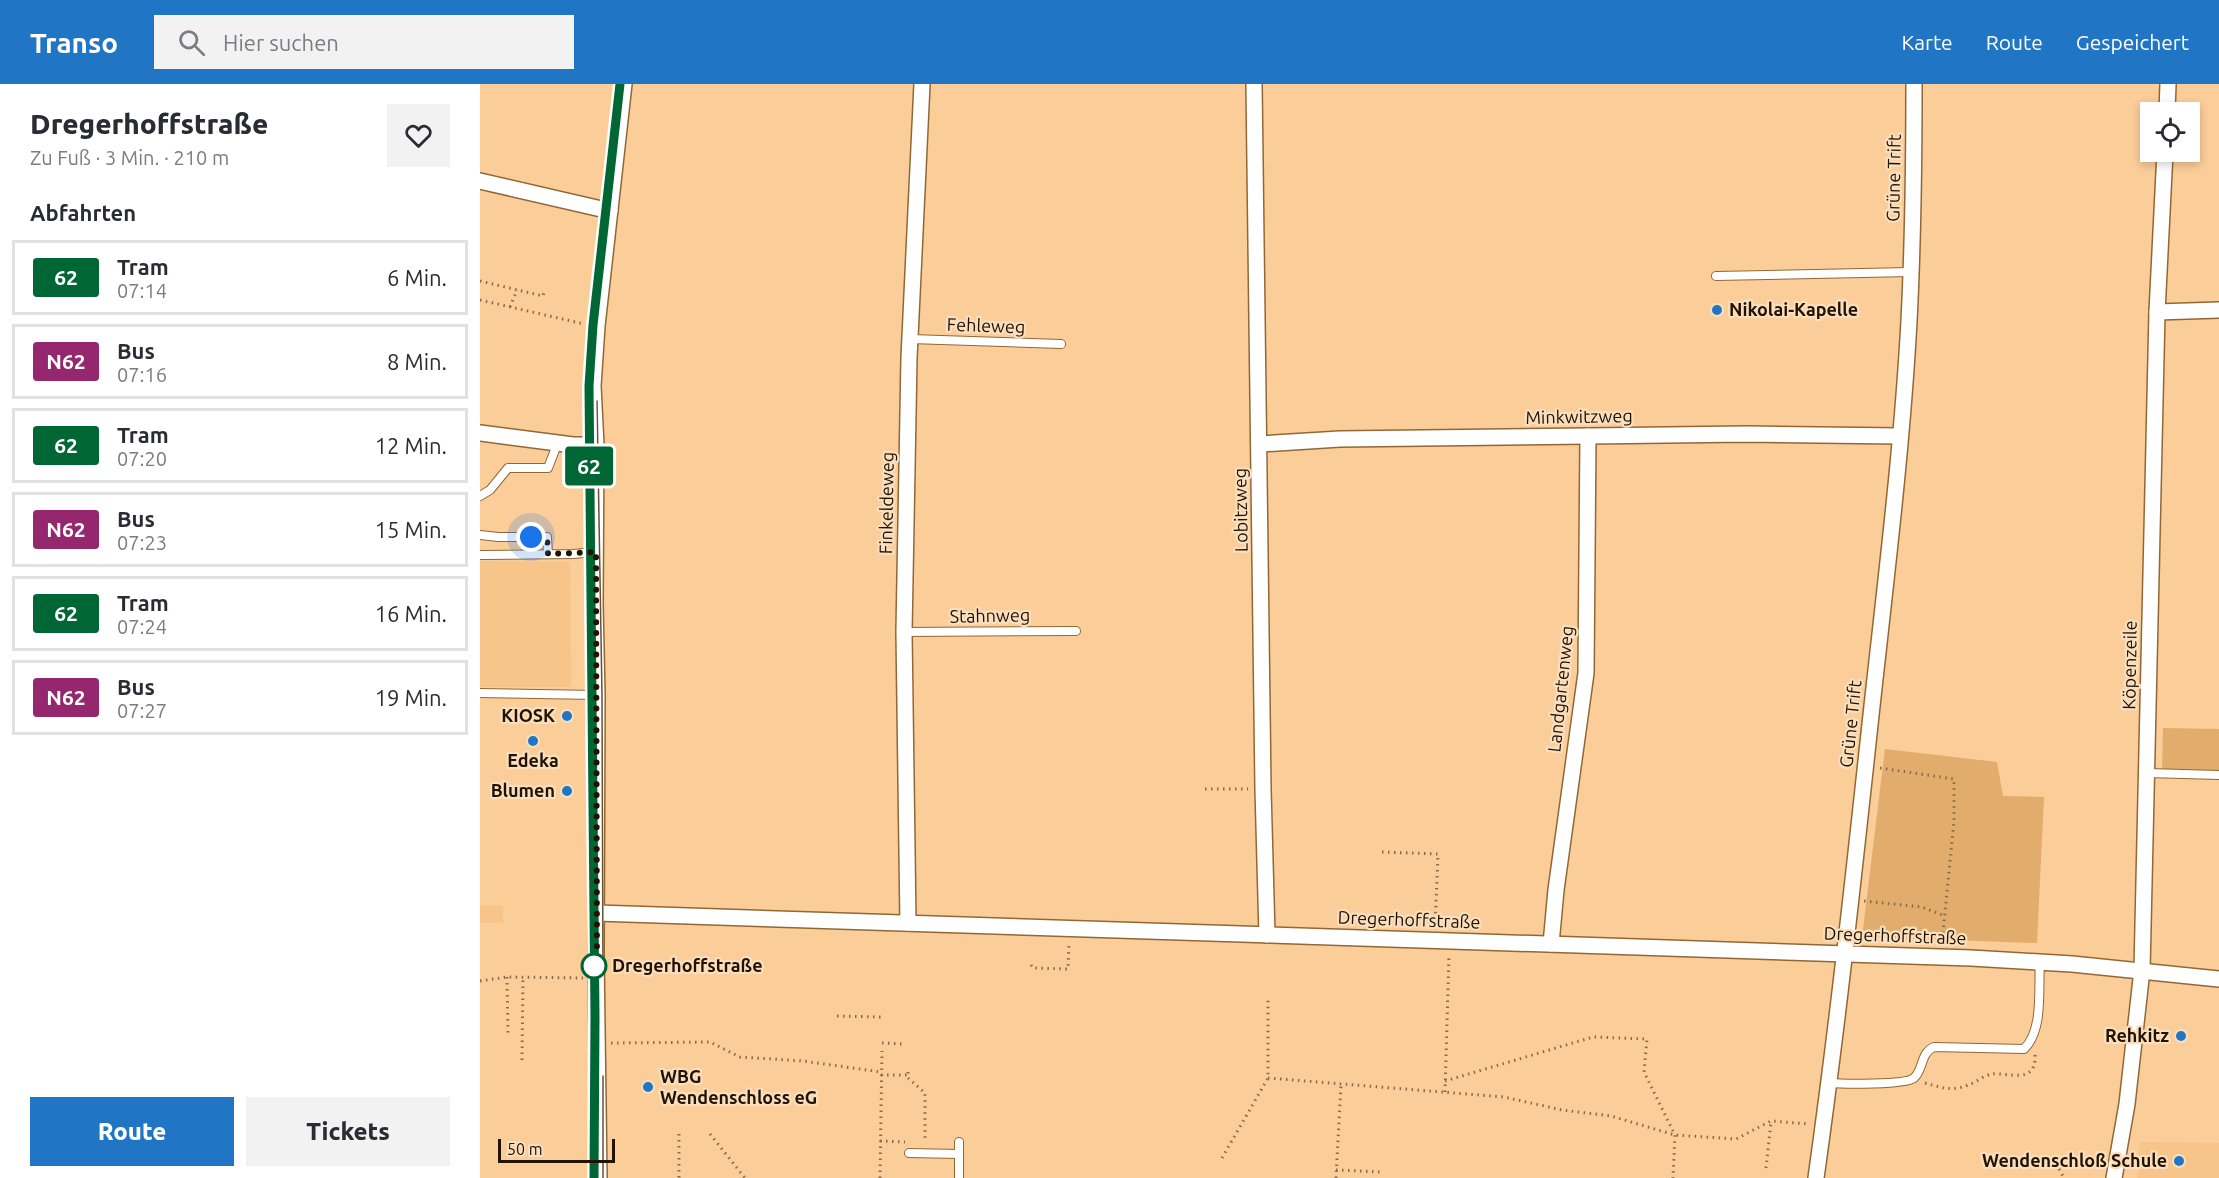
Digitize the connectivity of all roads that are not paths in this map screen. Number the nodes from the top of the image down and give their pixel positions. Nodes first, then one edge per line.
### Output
1 (624, 84) edge
2 (922, 84) edge
3 (1254, 84) edge
4 (1914, 84) edge
5 (2168, 84) edge
6 (2167, 102) edge
7 (2164, 162) edge
8 (480, 181) edge
9 (610, 211) junction
10 (1911, 272) junction
11 (1716, 276) dead end
12 (2219, 310) edge
13 (2157, 312) junction
14 (910, 339) junction
15 (1061, 344) dead end
16 (480, 433) edge
17 (1588, 436) junction
18 (1899, 436) junction
19 (558, 442) junction
20 (1260, 444) junction
21 (596, 445) junction
22 (480, 496) edge
23 (480, 535) edge
24 (596, 552) junction
25 (548, 554) junction
26 (480, 555) edge
27 (1076, 631) dead end
28 (904, 632) junction
29 (480, 693) edge
30 (597, 695) junction
31 (2147, 773) junction
32 (2219, 775) edge
33 (597, 913) junction
34 (908, 923) junction
35 (1267, 935) junction
36 (1551, 944) junction
37 (1844, 954) junction
38 (2040, 961) junction
39 (2142, 970) junction
40 (2219, 979) edge
41 (1829, 1083) junction
42 (959, 1142) dead end
43 (909, 1153) dead end
44 (959, 1154) junction
45 (599, 1178) edge
46 (959, 1178) edge
47 (1816, 1178) edge
48 (2114, 1178) edge

1 - 9 street
2 - 14 street, Finkeldeweg
3 - 20 street, Lobitzweg
4 - 10 street, Grüne Trift
5 - 6 street
7 - 13 street, Köpenzeile
8 - 9 street
9 - 21 street
10 - 11 lane
10 - 18 street, Grüne Trift
12 - 13 street
13 - 31 street, Köpenzeile
14 - 15 lane, Fehleweg
14 - 28 street, Finkeldeweg
16 - 19 street
17 - 18 street, Minkwitzweg
17 - 20 street, Minkwitzweg
17 - 36 street, Landgartenweg
18 - 37 street, Grüne Trift
19 - 21 street
19 - 22 lane
20 - 35 street, Lobitzweg
21 - 24 street
23 - 25 lane
24 - 25 lane
24 - 30 street
25 - 26 lane
27 - 28 lane, Stahnweg
28 - 34 street, Finkeldeweg
29 - 30 lane
30 - 33 street
31 - 32 lane
31 - 39 street, Köpenzeile
33 - 34 street, Dregerhoffstraße
33 - 45 street
34 - 35 street, Dregerhoffstraße
35 - 36 street, Dregerhoffstraße
36 - 37 street, Dregerhoffstraße
37 - 38 street, Dregerhoffstraße
37 - 41 street, Grüne Trift
38 - 39 street, Dregerhoffstraße
38 - 41 lane
39 - 40 street, Dregerhoffstraße
39 - 48 street, Köpenzeile
41 - 47 street, Grüne Trift
42 - 44 lane
43 - 44 lane
44 - 46 lane

